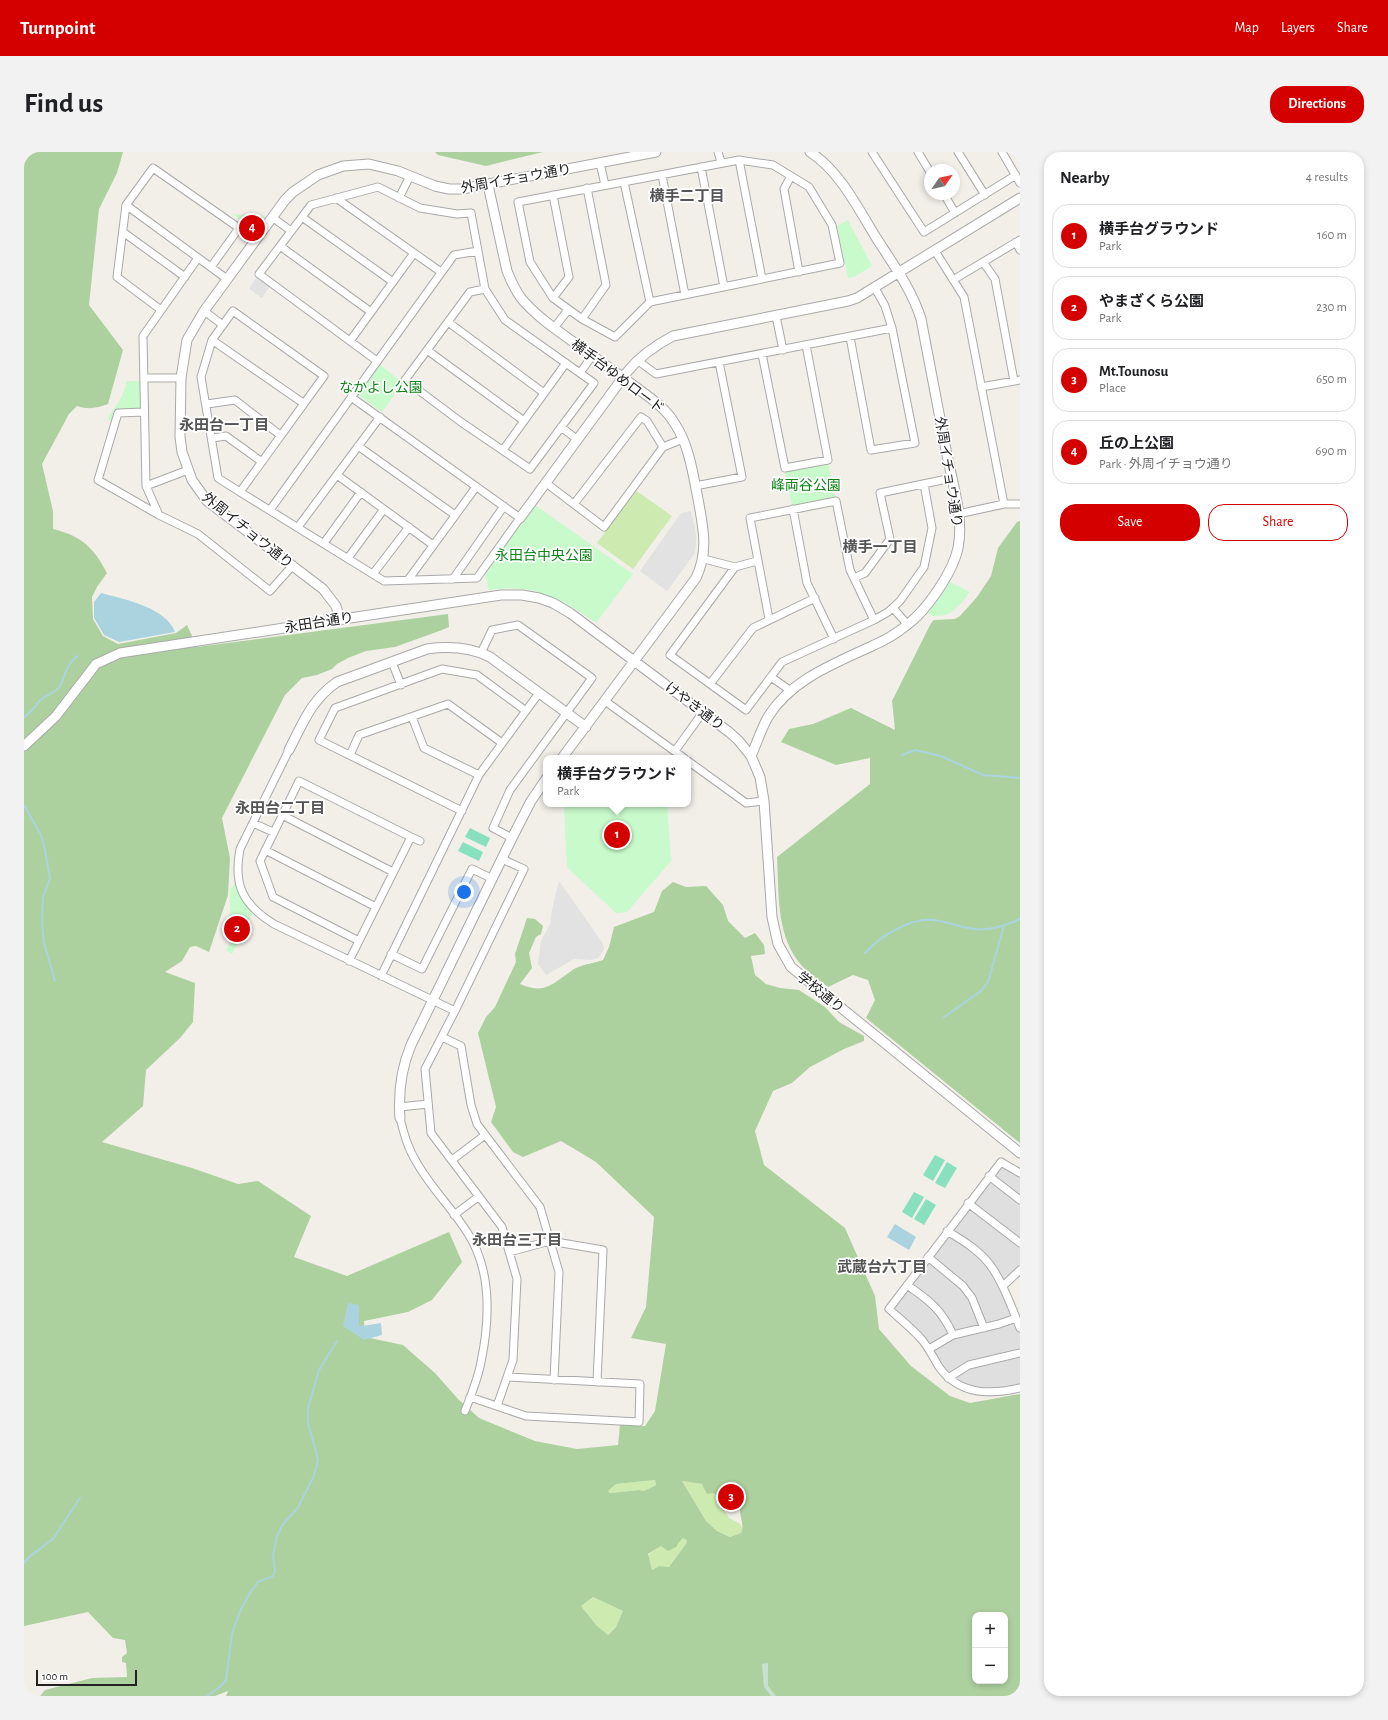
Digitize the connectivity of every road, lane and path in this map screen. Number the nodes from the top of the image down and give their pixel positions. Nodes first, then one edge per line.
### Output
1 (656, 152) edge
2 (718, 152) edge
3 (810, 152) edge
4 (872, 152) edge
5 (918, 152) edge
6 (958, 152) edge
7 (1002, 152) edge
8 (739, 160) junction
9 (721, 162) junction
10 (600, 163) junction
11 (925, 164) edge
12 (701, 167) junction
13 (662, 175) junction
14 (1016, 175) junction
15 (410, 176) junction
16 (791, 176) junction
17 (624, 182) junction
18 (1020, 183) edge
19 (488, 185) junction
20 (605, 185) junction
21 (587, 188) junction
22 (553, 195) junction
23 (984, 195) junction
24 (336, 198) junction
25 (399, 198) junction
26 (1020, 198) edge
27 (947, 200) edge
28 (126, 205) junction
29 (955, 213) junction
30 (272, 217) junction
31 (302, 217) junction
32 (291, 231) junction
33 (123, 232) junction
34 (1018, 241) edge
35 (280, 246) junction
36 (478, 250) junction
37 (1020, 250) edge
38 (935, 251) junction
39 (414, 253) junction
40 (198, 258) junction
41 (983, 262) junction
42 (211, 267) junction
43 (441, 272) junction
44 (800, 272) junction
45 (898, 273) junction
46 (185, 277) junction
47 (228, 279) junction
48 (762, 279) junction
49 (953, 280) junction
50 (393, 282) junction
51 (724, 287) junction
52 (875, 288) junction
53 (485, 289) junction
54 (685, 294) junction
55 (553, 298) junction
56 (650, 302) junction
57 (161, 310) junction
58 (568, 310) junction
59 (204, 311) junction
60 (371, 312) junction
61 (776, 316) junction
62 (582, 319) junction
63 (448, 322) junction
64 (223, 325) junction
65 (554, 328) junction
66 (892, 328) junction
67 (850, 337) junction
68 (212, 340) junction
69 (350, 341) junction
70 (806, 345) junction
71 (427, 350) junction
72 (783, 350) junction
73 (762, 354) junction
74 (592, 356) junction
75 (637, 360) junction
76 (377, 361) junction
77 (718, 362) junction
78 (566, 363) junction
79 (580, 373) junction
80 (144, 378) junction
81 (181, 378) junction
82 (623, 378) junction
83 (1017, 381) edge
84 (981, 387) junction
85 (544, 393) junction
86 (351, 397) junction
87 (303, 403) junction
88 (207, 404) junction
89 (144, 412) junction
90 (380, 417) junction
91 (524, 421) junction
92 (561, 427) junction
93 (280, 435) junction
94 (212, 438) junction
95 (683, 439) junction
96 (578, 440) junction
97 (358, 446) junction
98 (663, 447) junction
99 (503, 450) junction
100 (262, 462) junction
101 (188, 470) junction
102 (337, 475) junction
103 (952, 478) junction
104 (546, 483) junction
105 (924, 484) junction
106 (146, 486) junction
107 (476, 486) junction
108 (695, 486) junction
109 (240, 492) junction
110 (361, 492) junction
111 (574, 504) junction
112 (1004, 504) junction
113 (1020, 504) edge
114 (504, 506) junction
115 (384, 509) junction
116 (793, 509) junction
117 (270, 510) junction
118 (958, 514) junction
119 (159, 515) junction
120 (455, 515) junction
121 (520, 518) junction
122 (298, 527) junction
123 (409, 528) junction
124 (324, 543) junction
125 (433, 545) junction
126 (348, 558) junction
127 (704, 559) junction
128 (757, 561) junction
129 (293, 565) junction
130 (735, 567) junction
131 (373, 574) junction
132 (854, 578) junction
133 (453, 579) junction
134 (408, 580) junction
135 (815, 598) junction
136 (893, 608) junction
137 (340, 619) junction
138 (770, 619) junction
139 (874, 620) junction
140 (908, 625) junction
141 (834, 639) junction
142 (481, 653) junction
143 (392, 662) junction
144 (634, 662) junction
145 (771, 678) junction
146 (710, 684) junction
147 (401, 685) junction
148 (791, 691) junction
149 (539, 693) junction
150 (605, 701) junction
151 (526, 711) junction
152 (703, 712) junction
153 (567, 713) junction
154 (412, 717) junction
155 (586, 727) junction
156 (502, 743) junction
157 (24, 746) edge
158 (288, 750) joint
159 (675, 751) junction
160 (350, 755) junction
161 (564, 755) edge
162 (680, 755) edge
163 (751, 756) junction
164 (691, 763) edge
165 (479, 775) junction
166 (543, 783) edge
167 (764, 801) junction
168 (462, 811) junction
169 (282, 815) junction
170 (253, 822) junction
171 (273, 832) junction
172 (411, 837) junction
173 (512, 838) junction
174 (420, 841) dead end
175 (265, 850) junction
176 (502, 859) junction
177 (393, 872) junction
178 (493, 879) junction
179 (376, 907) junction
180 (359, 941) junction
181 (391, 954) junction
182 (349, 960) junction
183 (381, 976) junction
184 (432, 1001) junction
185 (455, 1011) junction
186 (442, 1037) junction
187 (428, 1104) junction
188 (400, 1107) junction
189 (400, 1118) joint
190 (485, 1135) junction
191 (1020, 1153) edge
192 (452, 1160) junction
193 (1020, 1173) edge
194 (989, 1176) junction
195 (478, 1197) junction
196 (1020, 1200) edge
197 (968, 1203) junction
198 (454, 1215) junction
199 (948, 1231) junction
200 (550, 1241) junction
201 (1020, 1243) edge
202 (509, 1252) junction
203 (928, 1257) junction
204 (1020, 1270) edge
205 (907, 1285) junction
206 (1003, 1286) junction
207 (1016, 1318) junction
208 (984, 1328) junction
209 (1020, 1328) edge
210 (953, 1335) junction
211 (929, 1349) junction
212 (1020, 1353) edge
213 (508, 1377) junction
214 (948, 1378) junction
215 (554, 1380) junction
216 (597, 1382) junction
217 (1020, 1388) edge
218 (470, 1397) junction
219 (497, 1406) junction
220 (465, 1411) dead end

1 - 10 street, 外周イチョウ通り
2 - 9 street
3 - 45 street, 外周イチョウ通り
4 - 29 street
5 - 11 street
6 - 23 street
7 - 14 street
8 - 9 street
8 - 16 street
8 - 48 street
9 - 12 street
10 - 19 street, 外周イチョウ通り
10 - 20 street
12 - 13 street
12 - 51 street
13 - 17 street
13 - 54 street
14 - 18 street
14 - 23 street
15 - 19 street, 外周イチョウ通り
15 - 25 street
15 - 30 street, 外周イチョウ通り
16 - 44 street
16 - 44 street
17 - 20 street
17 - 56 street
19 - 65 street, 横手台ゆめロード
20 - 21 street
21 - 22 street
21 - 62 street
22 - 55 street
22 - 55 street
23 - 29 street
24 - 25 street
24 - 31 street
24 - 39 street
25 - 36 street
26 - 38 street
27 - 29 street
28 - 33 street
28 - 40 street
28 - 42 street
30 - 32 street
30 - 47 street, 外周イチョウ通り
31 - 32 street
31 - 50 street
32 - 35 street
33 - 46 street
33 - 57 street
34 - 37 street
34 - 41 street
35 - 60 street
35 - 69 street
36 - 43 street
36 - 53 street
38 - 45 street
38 - 49 street
39 - 43 street
39 - 50 street
40 - 42 street
40 - 46 street
41 - 49 street
41 - 83 street
42 - 47 street
43 - 76 street
44 - 48 street
45 - 52 street
45 - 103 street, 外周イチョウ通り
46 - 57 street
47 - 59 street, 外周イチョウ通り
48 - 51 street
49 - 84 street
50 - 60 street
51 - 54 street
52 - 61 street
52 - 66 street
53 - 63 street
53 - 78 street
54 - 56 street
55 - 58 street
56 - 62 street
57 - 80 street
58 - 62 street
58 - 65 street
59 - 64 street
59 - 81 street, 外周イチョウ通り
60 - 69 street
61 - 72 street
61 - 75 street
63 - 71 street
63 - 85 street
64 - 68 street
64 - 87 street
65 - 74 street, 横手台ゆめロード
66 - 67 street
66 - 67 street
67 - 70 street
68 - 87 street
68 - 88 street
69 - 76 street
70 - 72 street
70 - 73 street
71 - 91 street
71 - 99 street
72 - 73 street
73 - 77 street
74 - 79 street
74 - 82 street, 横手台ゆめロード
75 - 77 street
75 - 82 street
76 - 86 street
77 - 108 street
78 - 79 street
78 - 85 street
79 - 92 street
80 - 81 street
80 - 89 street
81 - 101 street, 外周イチョウ通り
82 - 95 street, 横手台ゆめロード
82 - 96 street
83 - 84 street
84 - 112 street
85 - 91 street
86 - 90 street
86 - 117 street
87 - 93 street
88 - 93 street
88 - 94 street
89 - 106 street
89 - 119 street
90 - 97 street
90 - 107 street
91 - 99 street
92 - 96 street
92 - 99 street
93 - 100 street
94 - 100 street
94 - 109 street
95 - 98 street
95 - 108 street, 横手台ゆめロード
96 - 104 street
97 - 102 street
97 - 120 street
98 - 111 street
98 - 111 street
100 - 109 street
101 - 106 street
101 - 129 street, 外周イチョウ通り
102 - 110 street
102 - 122 street
103 - 105 street
103 - 118 street, 外周イチョウ通り
104 - 111 street
104 - 121 street
105 - 132 street
105 - 136 street
106 - 119 street
107 - 114 street
107 - 120 street
108 - 127 street, 横手台ゆめロード
109 - 117 street
110 - 115 street
110 - 124 street
112 - 113 street
112 - 118 street
114 - 121 street
114 - 133 street
115 - 123 street
115 - 126 street
116 - 128 street
116 - 132 street
116 - 135 street
117 - 122 street
118 - 140 street, 外周イチョウ通り
119 - 129 street
120 - 125 street
121 - 133 street
122 - 124 street
123 - 125 street
123 - 131 street
124 - 126 street
125 - 134 street
126 - 131 street
127 - 130 street
127 - 144 street, 横手台ゆめロード
128 - 130 street
128 - 138 street
129 - 137 street, 外周イチョウ通り
130 - 146 street
131 - 134 street
132 - 139 street
133 - 134 street
135 - 138 street
135 - 141 street
136 - 139 street
136 - 140 street
137 - 144 street, 永田台通り
137 - 157 street, 永田台通り
138 - 146 street
139 - 141 street
140 - 148 street, 外周イチョウ通り
141 - 145 street
142 - 143 street
142 - 149 street
142 - 153 street
143 - 147 street
143 - 158 street
144 - 150 street, 横手台ゆめロード
144 - 152 street, けやき通り
145 - 146 street
145 - 148 street
147 - 151 street
147 - 160 street
148 - 163 street, 外周イチョウ通り
149 - 151 street
149 - 153 street
150 - 155 street, 横手台ゆめロード
150 - 159 street
151 - 156 street
152 - 159 street
152 - 163 street, けやき通り
153 - 155 street
153 - 173 street
154 - 156 street
154 - 160 street
154 - 165 street
155 - 161 street, 横手台ゆめロード
156 - 165 street
158 - 170 street
159 - 162 street
160 - 168 street
163 - 167 street, 学校通り
164 - 167 street
165 - 168 street
166 - 173 street
167 - 191 street, 学校通り
168 - 181 street
169 - 171 street
169 - 172 street
169 - 177 street
170 - 171 street
170 - 182 street
171 - 175 street
172 - 174 street
172 - 177 street
173 - 176 street
175 - 179 street
175 - 180 street
176 - 178 street
176 - 185 street
177 - 179 street
178 - 181 street
178 - 184 street
179 - 180 street
180 - 182 street
181 - 183 street
182 - 183 street
183 - 184 street
184 - 185 street
184 - 188 street
185 - 186 street
186 - 187 street
186 - 190 street
187 - 188 street
187 - 192 street
188 - 189 street
189 - 198 street
190 - 192 street
190 - 200 street
192 - 195 street
193 - 194 street
194 - 196 street
194 - 197 street
195 - 198 street
195 - 202 street
197 - 199 street
197 - 201 street
198 - 218 street
199 - 203 street
199 - 206 street
200 - 202 street
200 - 215 street
200 - 216 street
202 - 213 street
203 - 205 street
203 - 208 street
204 - 206 street
205 - 210 street
205 - 211 street
206 - 207 street
207 - 208 street
207 - 209 street
208 - 210 street
210 - 211 street
211 - 214 street
212 - 214 street
213 - 215 street
213 - 219 street
214 - 217 street
215 - 216 street
216 - 219 street
218 - 219 street
218 - 220 street

